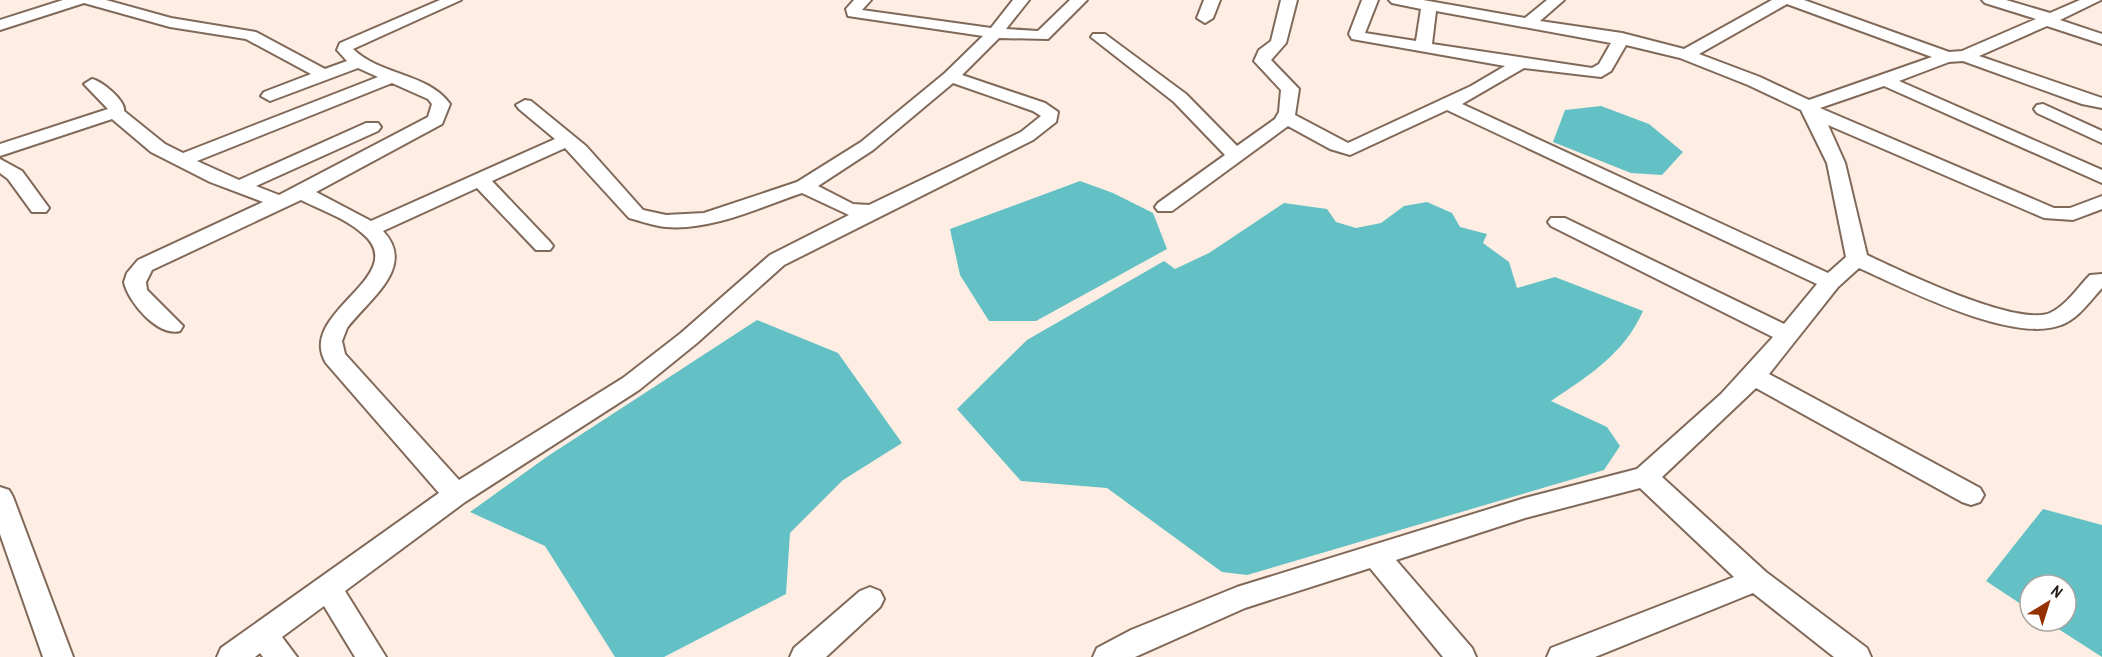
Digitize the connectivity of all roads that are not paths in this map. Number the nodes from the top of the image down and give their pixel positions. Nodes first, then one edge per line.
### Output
1 (78, 0) edge
2 (89, 0) edge
3 (453, 0) edge
4 (863, 0) edge
5 (1021, 0) edge
6 (1079, 0) edge
7 (1212, 0) edge
8 (1289, 0) edge
9 (1370, 0) edge
10 (1397, 0) edge
11 (1556, 0) edge
12 (1783, 0) edge
13 (1790, 0) edge
14 (1990, 0) edge
15 (2093, 0) edge
16 (1429, 6) junction
17 (1205, 18) dead end
18 (2047, 19) junction
19 (1528, 23) junction
20 (0, 24) edge
21 (995, 33) junction
22 (1099, 37) dead end
23 (1622, 38) junction
24 (2102, 39) edge
25 (1423, 48) junction
26 (1686, 55) junction
27 (1956, 57) junction
28 (358, 62) junction
29 (1523, 62) junction
30 (324, 75) junction
31 (393, 77) junction
32 (951, 77) junction
33 (1886, 81) junction
34 (92, 84) dead end
35 (270, 96) dead end
36 (2102, 103) edge
37 (1446, 104) junction
38 (525, 105) dead end
39 (1810, 109) junction
40 (2043, 109) dead end
41 (115, 112) junction
42 (1286, 117) junction
43 (372, 127) dead end
44 (2102, 138) edge
45 (567, 140) junction
46 (0, 150) edge
47 (1237, 156) junction
48 (182, 160) junction
49 (0, 165) edge
50 (2102, 177) edge
51 (480, 179) junction
52 (804, 186) junction
53 (239, 187) junction
54 (301, 192) junction
55 (279, 202) junction
56 (2102, 202) edge
57 (1165, 207) dead end
58 (39, 208) dead end
59 (873, 211) junction
60 (1558, 222) dead end
61 (370, 229) junction
62 (543, 246) dead end
63 (1857, 259) junction
64 (2098, 280) dead end
65 (1830, 282) junction
66 (172, 326) dead end
67 (1786, 334) junction
68 (1754, 376) junction
69 (1645, 477) junction
70 (456, 495) junction
71 (1971, 495) dead end
72 (0, 497) edge
73 (1375, 555) junction
74 (1756, 580) junction
75 (329, 589) junction
76 (870, 599) dead end
77 (272, 646) edge
78 (58, 657) edge
79 (232, 657) edge
80 (371, 657) edge
81 (805, 657) edge
82 (1108, 657) edge
83 (1461, 657) edge
84 (1562, 657) edge
85 (1856, 657) edge

1 - 20 street
2 - 30 street
3 - 28 street
4 - 21 street
5 - 21 street
6 - 21 street
7 - 17 street
8 - 42 street
9 - 25 street
10 - 16 street
11 - 19 street
12 - 26 street
13 - 27 street
14 - 18 street
15 - 18 street
16 - 19 street
16 - 25 street
18 - 24 street
18 - 27 street
19 - 23 street
21 - 32 street
22 - 47 street
23 - 26 street
23 - 29 street
25 - 29 street
26 - 39 street
27 - 33 street
27 - 36 street
28 - 30 street
28 - 31 street
29 - 37 street
30 - 35 street
31 - 48 street
31 - 54 street
32 - 52 street
32 - 59 street
33 - 39 street
33 - 50 street
34 - 41 street
37 - 42 street
37 - 65 street
38 - 45 street
39 - 56 street
39 - 63 street
40 - 44 street
41 - 46 street
41 - 48 street
42 - 47 street
43 - 53 street
45 - 51 street
45 - 52 street
47 - 57 street
48 - 53 street
49 - 58 street
51 - 61 street
51 - 62 street
52 - 59 street
53 - 55 street
54 - 55 street
54 - 61 street
55 - 66 street
59 - 70 street
60 - 67 street
61 - 70 street
63 - 64 street
63 - 65 street
65 - 67 street
67 - 68 street
68 - 69 street
68 - 71 street
69 - 73 street
69 - 74 street
70 - 75 street
72 - 78 street
73 - 82 street
73 - 83 street
74 - 84 street
74 - 85 street
75 - 77 street
75 - 80 street
76 - 81 street
77 - 79 street

